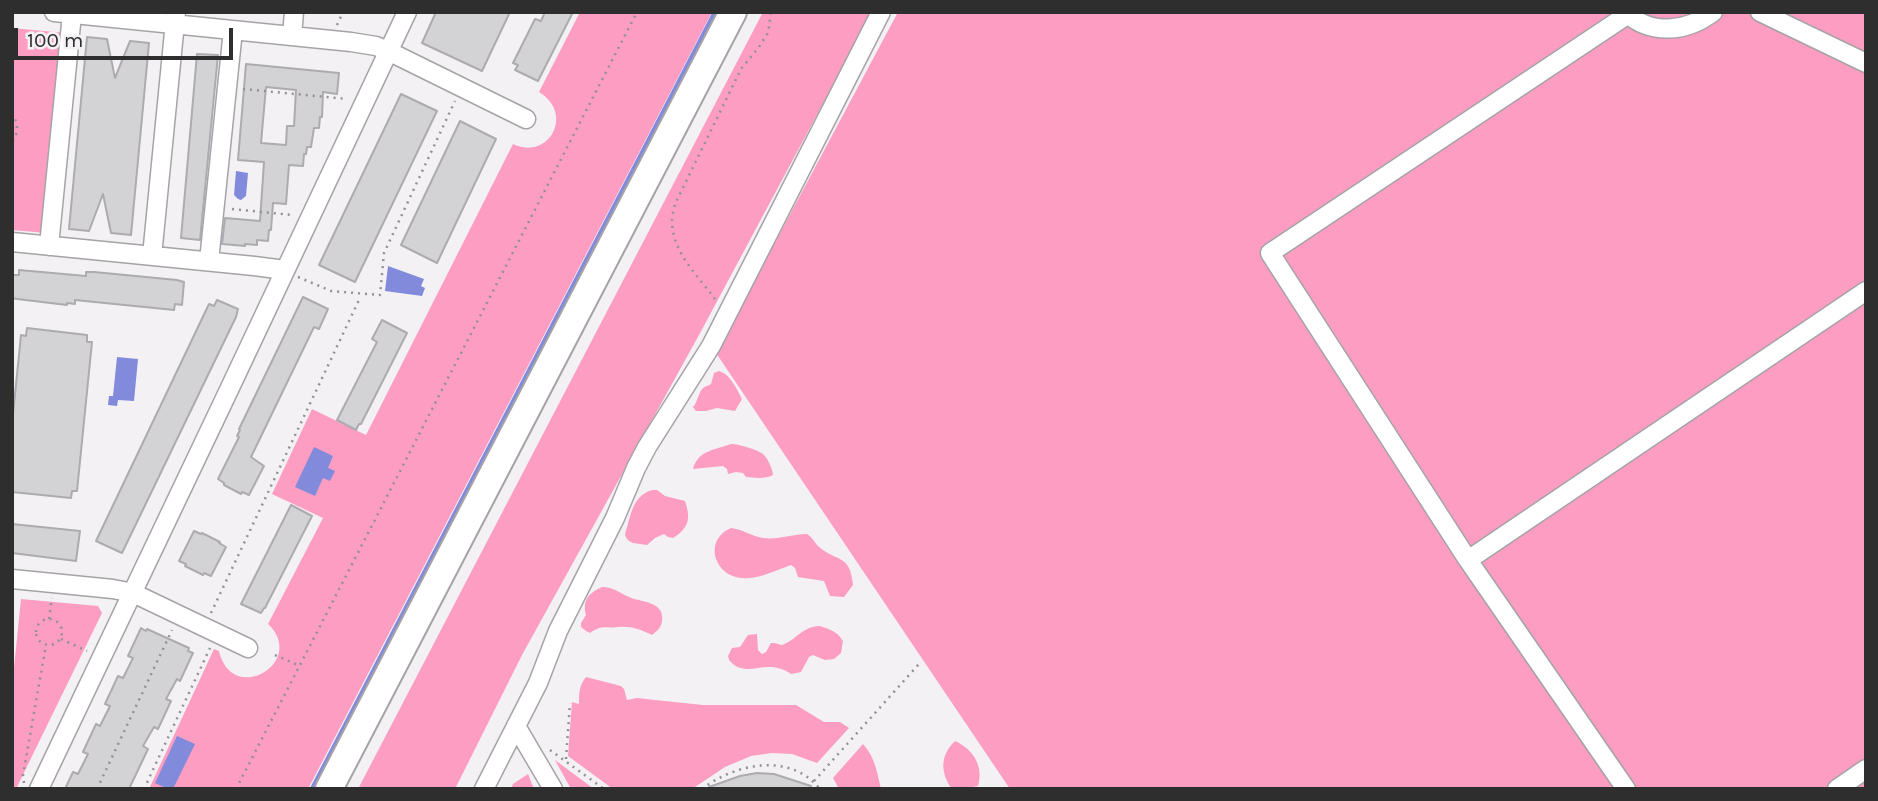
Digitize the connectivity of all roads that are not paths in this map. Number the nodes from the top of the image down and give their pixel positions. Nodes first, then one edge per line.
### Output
1 (407, 12) edge
2 (733, 12) edge
3 (881, 12) edge
4 (1713, 12) edge
5 (1760, 12) edge
6 (63, 13) edge
7 (294, 13) edge
8 (1626, 14) edge
9 (175, 18) edge
10 (236, 25) junction
11 (292, 36) junction
12 (388, 51) junction
13 (1866, 63) edge
14 (526, 119) dead end
15 (12, 243) edge
16 (50, 246) junction
17 (152, 256) junction
18 (209, 261) junction
19 (292, 274) junction
20 (1866, 291) edge
21 (1468, 560) junction
22 (12, 579) edge
23 (133, 593) junction
24 (248, 648) dead end
25 (516, 726) junction
26 (1866, 769) edge
27 (31, 786) edge
28 (329, 789) edge
29 (484, 789) edge
30 (554, 789) edge
31 (1626, 789) edge
32 (1837, 789) edge

1 - 12 street
2 - 28 highway
3 - 25 street
4 - 8 street
5 - 13 street
6 - 9 street
6 - 16 street
7 - 11 street
8 - 21 street
9 - 10 street
9 - 17 street
10 - 11 street
10 - 18 street
11 - 12 street
12 - 14 street
12 - 19 street
15 - 16 street
16 - 17 street
17 - 18 street
18 - 19 street
19 - 23 street
20 - 21 street
21 - 31 street
22 - 23 street
23 - 24 street
23 - 27 street
25 - 29 street
25 - 30 street
26 - 32 street

